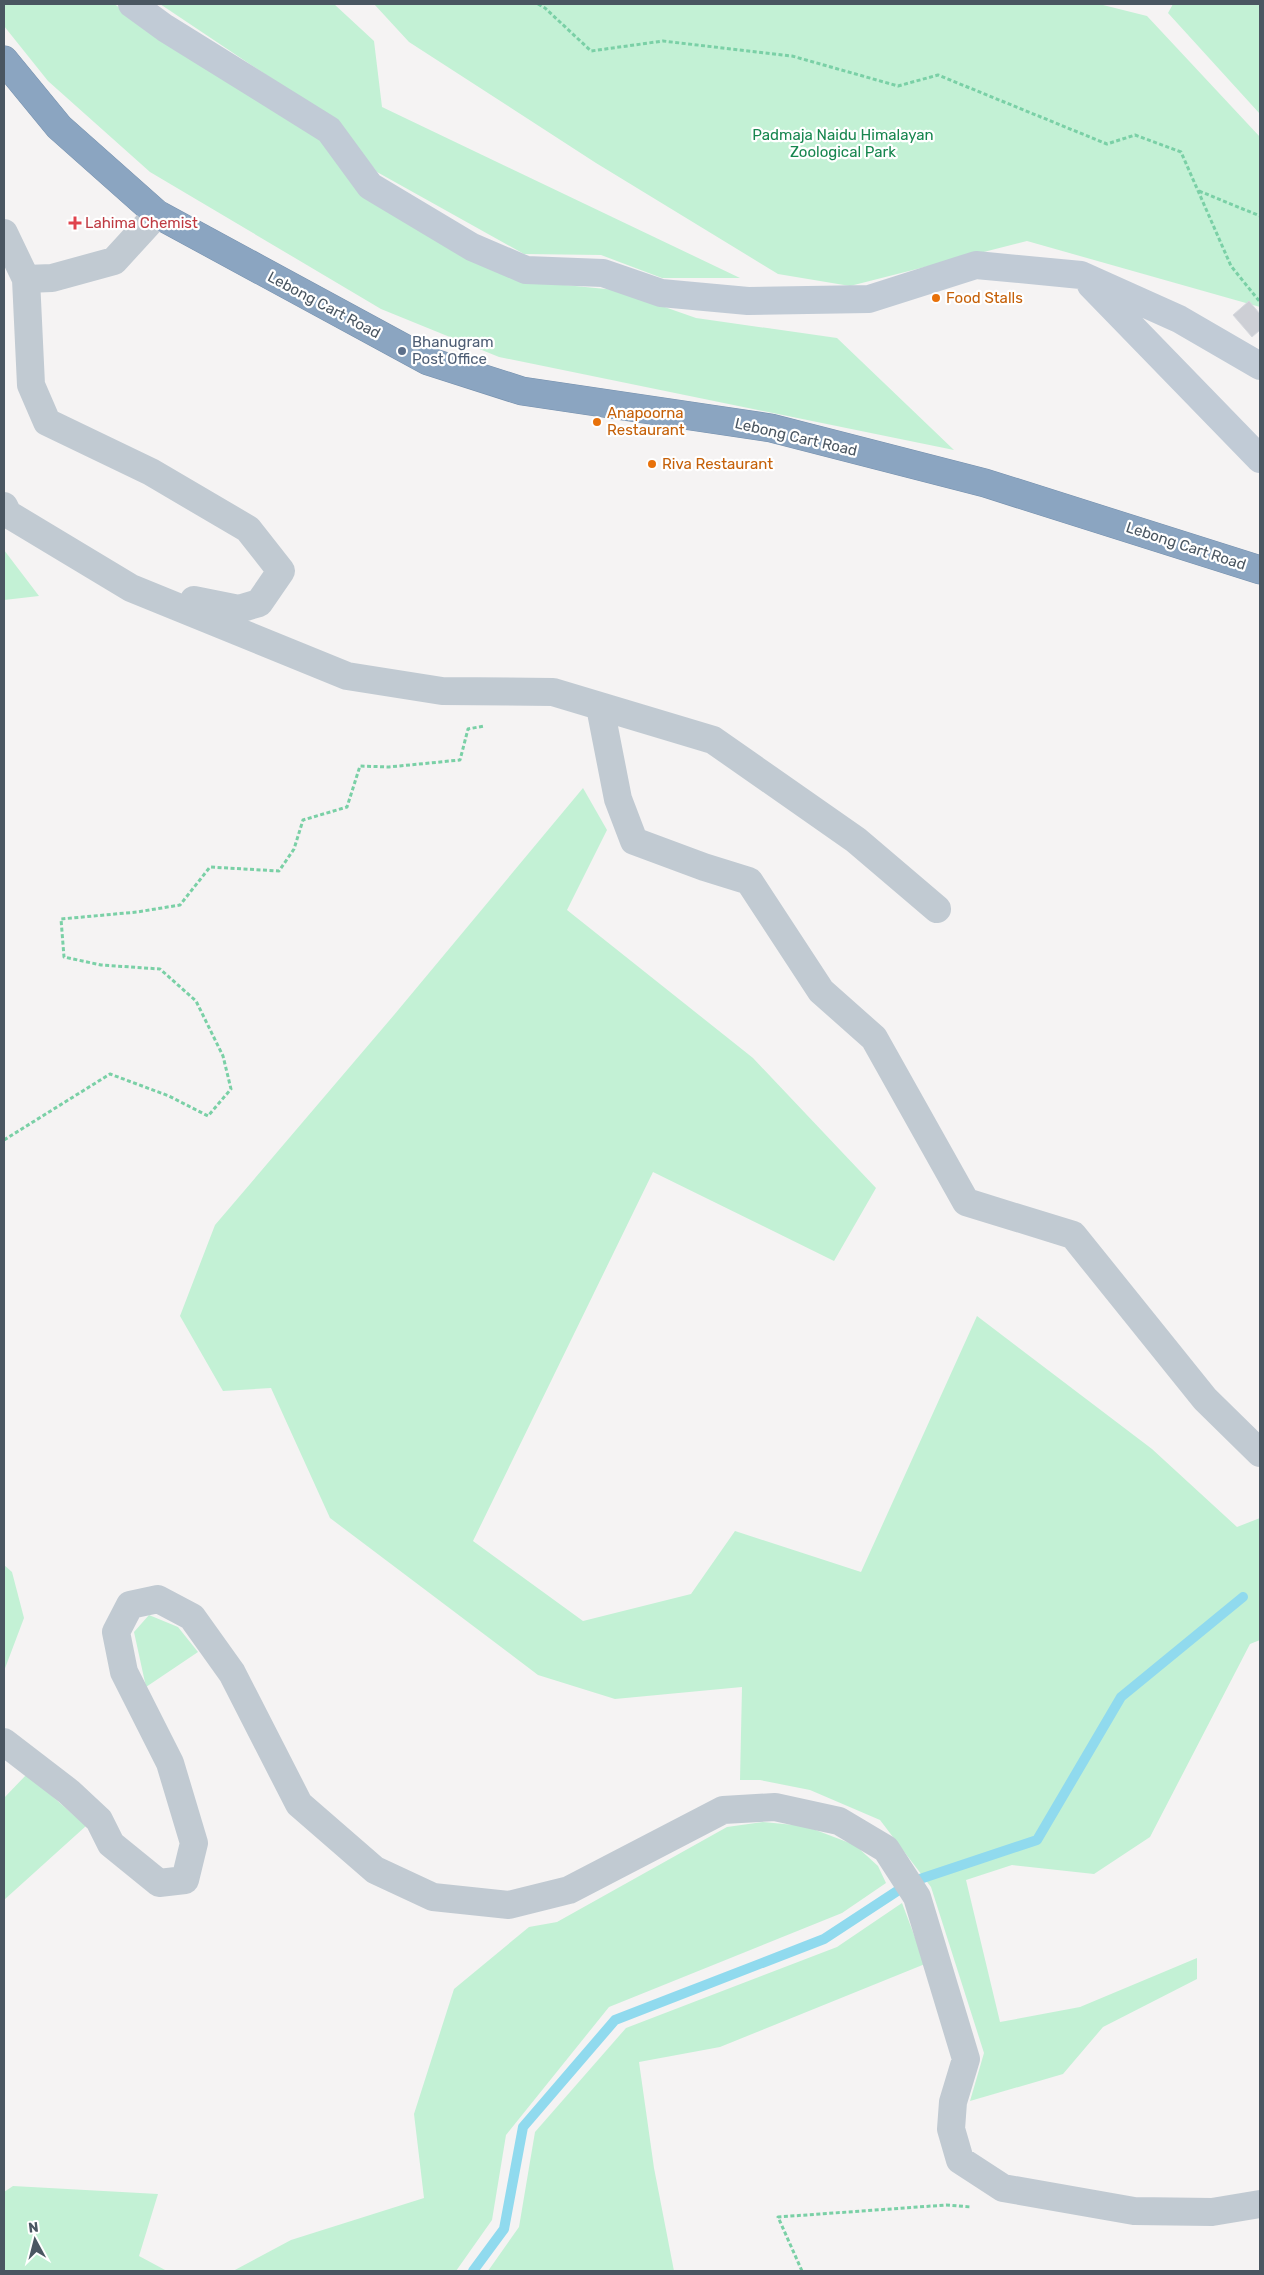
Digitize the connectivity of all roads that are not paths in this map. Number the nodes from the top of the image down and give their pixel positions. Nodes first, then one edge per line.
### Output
1 (132, 4) edge
2 (4, 60) edge
3 (157, 214) junction
4 (4, 233) edge
5 (1082, 275) junction
6 (26, 278) junction
7 (1260, 366) edge
8 (1260, 459) edge
9 (4, 506) edge
10 (1260, 570) edge
11 (131, 588) junction
12 (600, 707) junction
13 (937, 909) dead end
14 (1260, 1452) edge
15 (4, 1742) edge
16 (1260, 2204) edge

1 - 5 main road
2 - 3 highway, Lebong Cart Road
3 - 6 street
3 - 10 highway, Lebong Cart Road
4 - 6 street
5 - 7 main road
5 - 8 main road
6 - 11 street
9 - 11 street
11 - 12 street
12 - 13 street
12 - 14 street
15 - 16 street

